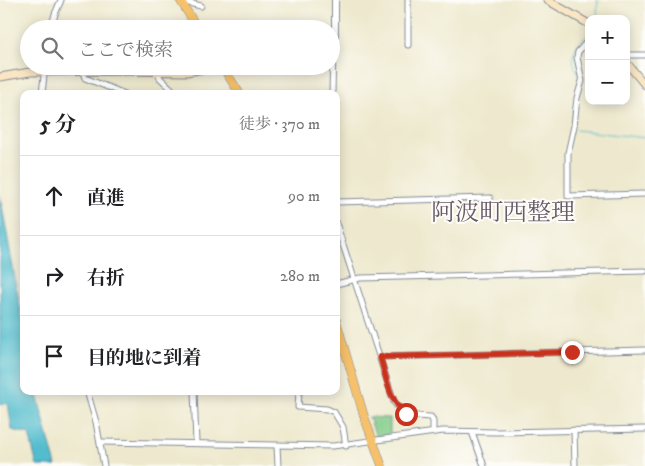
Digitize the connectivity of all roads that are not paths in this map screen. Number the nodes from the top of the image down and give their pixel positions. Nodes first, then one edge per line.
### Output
1 (61, 0) edge
2 (180, 0) edge
3 (335, 0) edge
4 (408, 0) edge
5 (547, 0) edge
6 (202, 6) dead end
7 (54, 20) edge
8 (192, 20) edge
9 (335, 20) edge
10 (585, 22) edge
11 (585, 44) edge
12 (408, 45) dead end
13 (630, 55) edge
14 (645, 55) edge
15 (630, 67) edge
16 (20, 73) edge
17 (44, 75) edge
18 (85, 75) edge
19 (159, 75) edge
20 (227, 75) edge
21 (332, 75) edge
22 (0, 78) edge
23 (645, 85) edge
24 (42, 90) edge
25 (115, 90) edge
26 (173, 90) edge
27 (237, 90) edge
28 (332, 90) edge
29 (645, 194) edge
30 (490, 198) dead end
31 (340, 202) edge
32 (340, 235) edge
33 (645, 271) edge
34 (354, 279) junction
35 (340, 283) edge
36 (340, 334) edge
37 (645, 350) edge
38 (380, 357) junction
39 (88, 395) edge
40 (194, 395) edge
41 (299, 395) edge
42 (645, 429) edge
43 (574, 430) junction
44 (433, 432) junction
45 (472, 432) junction
46 (100, 442) junction
47 (373, 442) junction
48 (196, 443) junction
49 (277, 446) junction
50 (346, 446) junction
51 (104, 466) edge
52 (278, 466) edge
53 (382, 466) edge
54 (484, 466) edge
55 (575, 466) edge

1 - 7 street
2 - 6 street
2 - 8 main road
3 - 9 street
4 - 12 street
5 - 10 main road
11 - 29 street
13 - 14 street
15 - 23 main road
16 - 22 main road
17 - 24 street
18 - 25 street
19 - 26 street
20 - 27 main road
21 - 28 street
30 - 31 street
32 - 34 street
33 - 34 street
34 - 35 street
34 - 38 street
36 - 47 main road
37 - 38 street
38 - 44 street
39 - 46 street
40 - 48 street
41 - 50 street
42 - 43 street
43 - 45 street
43 - 55 street
44 - 45 street
44 - 47 street
45 - 54 street
46 - 48 street
46 - 51 street
47 - 50 street
47 - 53 main road
48 - 49 street
49 - 50 street
49 - 52 street

